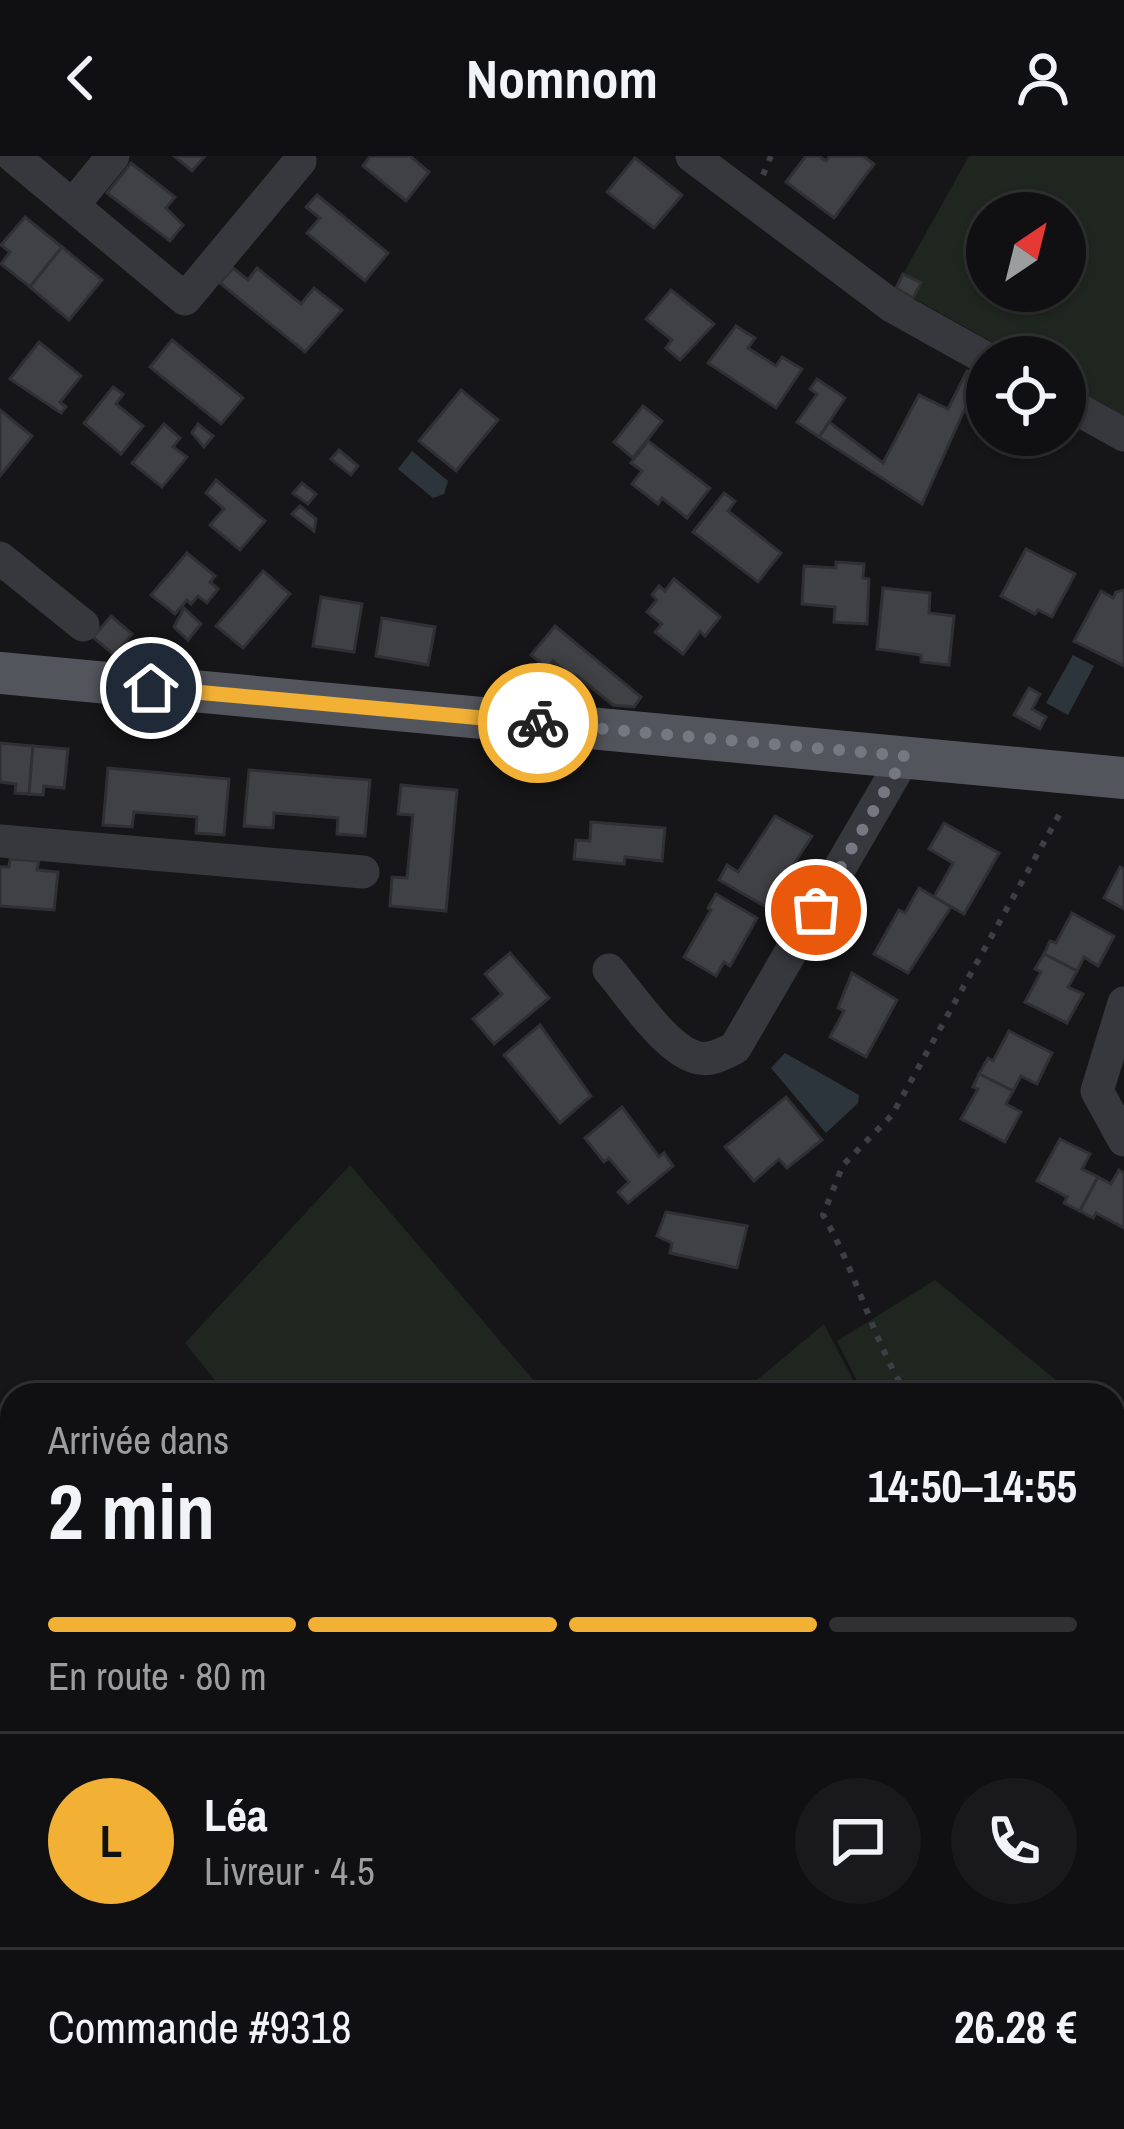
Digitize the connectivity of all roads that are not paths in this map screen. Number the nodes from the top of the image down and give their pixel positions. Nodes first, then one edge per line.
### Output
1 (13, 156) edge
2 (113, 156) edge
3 (692, 156) edge
4 (300, 161) dead end
5 (73, 205) junction
6 (966, 347) edge
7 (1086, 414) edge
8 (1124, 435) edge
9 (0, 558) edge
10 (83, 626) dead end
11 (0, 674) edge
12 (905, 756) junction
13 (1124, 778) edge
14 (0, 841) edge
15 (363, 872) dead end
16 (610, 970) dead end
17 (1124, 1004) edge
18 (1124, 1140) edge

1 - 5 street
2 - 5 street
3 - 6 street
4 - 5 street
7 - 8 street
9 - 10 street
11 - 12 main road
12 - 13 main road
12 - 16 street
14 - 15 street
17 - 18 street

